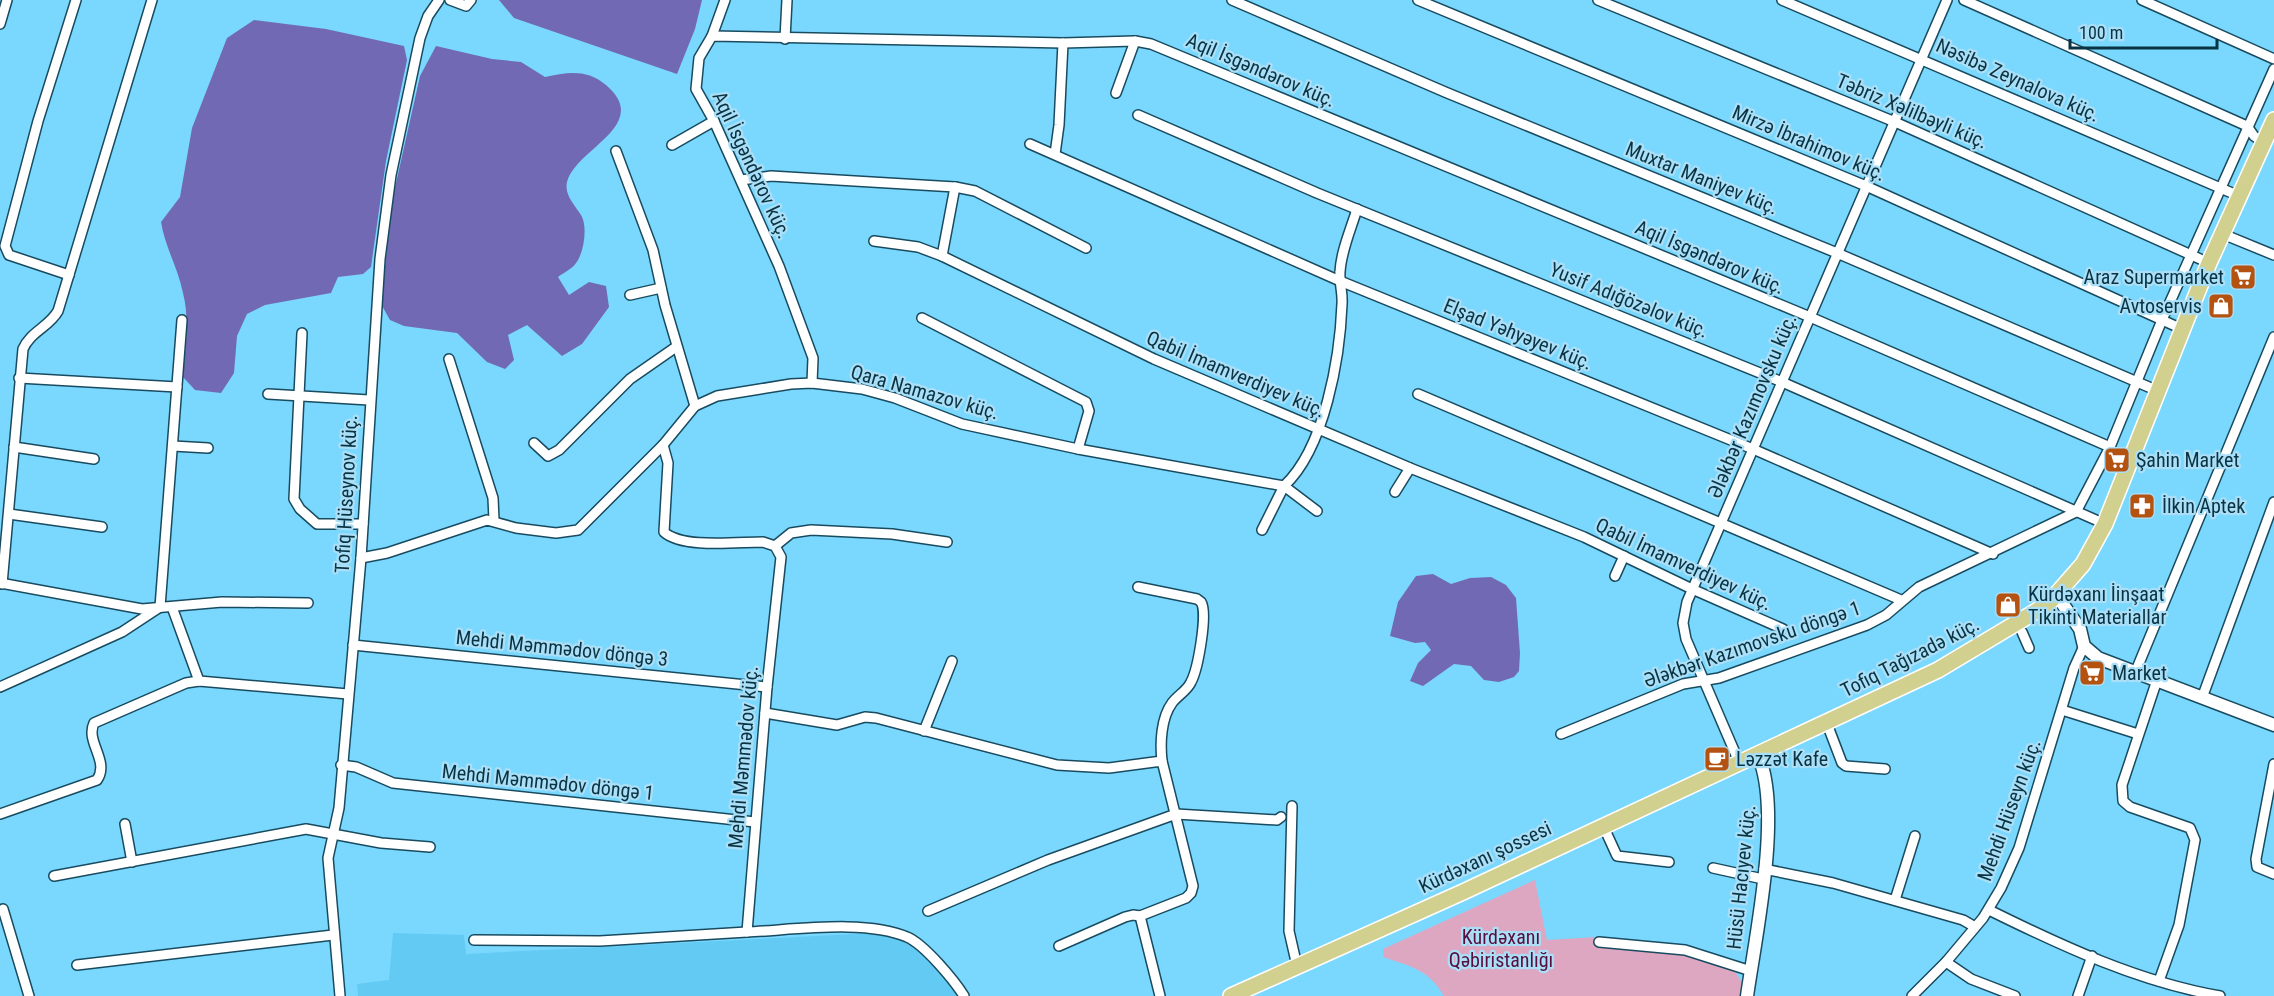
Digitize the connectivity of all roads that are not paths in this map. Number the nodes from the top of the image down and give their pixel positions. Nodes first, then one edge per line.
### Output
1 (7, 0) edge
2 (76, 0) edge
3 (152, 0) edge
4 (439, 0) edge
5 (450, 0) edge
6 (471, 0) edge
7 (725, 0) edge
8 (787, 0) edge
9 (1232, 0) edge
10 (1418, 0) edge
11 (1598, 0) edge
12 (1782, 0) edge
13 (1947, 0) edge
14 (1964, 0) edge
15 (2142, 0) edge
16 (0, 24) edge
17 (712, 36) junction
18 (785, 39) junction
19 (1135, 41) junction
20 (1063, 44) junction
21 (1923, 58) junction
22 (2274, 59) edge
23 (2274, 69) edge
24 (1116, 93) dead end
25 (1138, 115) dead end
26 (2274, 120) edge
27 (714, 121) junction
28 (1895, 122) junction
29 (2247, 126) junction
30 (2269, 142) edge
31 (1030, 144) dead end
32 (672, 146) dead end
33 (616, 151) dead end
34 (1055, 154) junction
35 (741, 180) junction
36 (1866, 186) junction
37 (955, 187) junction
38 (2221, 188) junction
39 (2239, 196) junction
40 (1357, 209) junction
41 (4, 233) edge
42 (2230, 237) junction
43 (874, 241) dead end
44 (1086, 248) dead end
45 (1837, 253) junction
46 (2192, 254) junction
47 (2274, 255) edge
48 (942, 256) junction
49 (2209, 262) junction
50 (69, 275) junction
51 (1340, 281) junction
52 (661, 288) junction
53 (630, 295) dead end
54 (1810, 317) junction
55 (922, 318) dead end
56 (182, 320) dead end
57 (2162, 320) junction
58 (2186, 331) junction
59 (302, 333) dead end
60 (2274, 337) edge
61 (676, 347) junction
62 (449, 359) dead end
63 (19, 378) junction
64 (1782, 381) junction
65 (812, 383) junction
66 (2135, 383) junction
67 (177, 387) junction
68 (2158, 392) junction
69 (268, 394) dead end
70 (1418, 394) dead end
71 (298, 396) junction
72 (369, 400) junction
73 (694, 406) junction
74 (1319, 429) junction
75 (534, 443) dead end
76 (663, 445) junction
77 (173, 446) junction
78 (14, 447) junction
79 (2110, 447) junction
80 (208, 448) dead end
81 (1078, 449) junction
82 (1753, 449) junction
83 (94, 459) dead end
84 (1410, 468) junction
85 (1284, 486) junction
86 (1395, 492) dead end
87 (2274, 502) edge
88 (1317, 511) dead end
89 (2076, 512) junction
90 (9, 514) junction
91 (494, 520) junction
92 (1721, 523) junction
93 (363, 524) junction
94 (2105, 524) junction
95 (102, 527) dead end
96 (1262, 530) dead end
97 (947, 542) dead end
98 (775, 546) junction
99 (1993, 554) junction
100 (1624, 556) junction
101 (361, 558) junction
102 (1615, 576) dead end
103 (1, 584) edge
104 (1138, 587) dead end
105 (1692, 590) junction
106 (1901, 600) junction
107 (2059, 600) junction
108 (308, 603) dead end
109 (172, 607) junction
110 (160, 608) junction
111 (1783, 629) dead end
112 (2022, 632) junction
113 (352, 645) junction
114 (2084, 646) junction
115 (2029, 648) dead end
116 (952, 661) dead end
117 (2135, 672) junction
118 (2157, 680) junction
119 (199, 681) junction
120 (1702, 681) junction
121 (0, 687) edge
122 (767, 687) junction
123 (348, 694) junction
124 (2202, 698) junction
125 (2062, 710) junction
126 (765, 713) junction
127 (2274, 725) edge
128 (1829, 729) junction
129 (924, 730) junction
130 (1561, 734) dead end
131 (2138, 735) junction
132 (1759, 758) junction
133 (1162, 761) junction
134 (1739, 762) junction
135 (2274, 764) edge
136 (341, 765) junction
137 (1885, 769) dead end
138 (1293, 806) dead end
139 (0, 813) edge
140 (1176, 814) junction
141 (1281, 817) dead end
142 (755, 822) junction
143 (125, 824) dead end
144 (1606, 832) junction
145 (333, 833) junction
146 (1915, 836) dead end
147 (430, 847) dead end
148 (132, 862) junction
149 (1669, 862) dead end
150 (1713, 868) dead end
151 (1764, 874) junction
152 (2274, 874) edge
153 (54, 876) dead end
154 (1465, 896) junction
155 (1895, 900) junction
156 (3, 909) dead end
157 (1989, 910) junction
158 (928, 911) dead end
159 (1140, 916) junction
160 (1975, 927) junction
161 (747, 932) junction
162 (333, 935) junction
163 (474, 940) dead end
164 (1599, 942) dead end
165 (1059, 946) dead end
166 (2092, 956) junction
167 (1946, 962) junction
168 (77, 965) dead end
169 (1297, 966) junction
170 (1751, 971) junction
171 (2159, 981) junction
172 (29, 996) edge
173 (340, 996) edge
174 (964, 996) edge
175 (1160, 996) edge
176 (1231, 996) edge
177 (1254, 996) edge
178 (1747, 996) edge
179 (1912, 996) edge
180 (2015, 996) edge
181 (2078, 996) edge
182 (2220, 996) edge

1 - 16 street
2 - 41 street
3 - 50 street
4 - 72 street, Tofiq Hüseynov küç.
5 - 6 street
7 - 17 street
8 - 18 street
9 - 45 street, Muxtar Maniyev küç.
10 - 36 street, Mirzə İbrahimov küç.
11 - 28 street, Təbriz Xəlilbəyli küç.
12 - 21 street, Nəsibə Zeynalova küç.
13 - 21 street, Ələkbər Kazımovsku küç.
14 - 29 street
15 - 22 street
17 - 18 street, Aqil İsgəndərov küç.
17 - 27 street, Aqil İsgəndərov küç.
18 - 20 street, Aqil İsgəndərov küç.
19 - 20 street, Aqil İsgəndərov küç.
19 - 24 street
19 - 54 street, Aqil İsgəndərov küç.
20 - 34 street
21 - 28 street, Ələkbər Kazımovsku küç.
21 - 38 street, Nəsibə Zeynalova küç.
23 - 29 street
25 - 40 street, Yusif Adığözəlov küç.
26 - 30 main road, Tofiq Tağızadə küç.
27 - 32 street
27 - 35 street, Aqil İsgəndərov küç.
28 - 36 street, Ələkbər Kazımovsku küç.
28 - 46 street, Təbriz Xəlilbəyli küç.
29 - 30 street
29 - 38 street
30 - 39 main road, Tofiq Tağızadə küç.
30 - 42 main road, Tofiq Tağızadə küç.
31 - 34 street, Elşad Yəhyəyev küç.
33 - 52 street
34 - 51 street, Elşad Yəhyəyev küç.
35 - 37 street
35 - 65 street, Aqil İsgəndərov küç.
36 - 45 street, Ələkbər Kazımovsku küç.
36 - 57 street, Mirzə İbrahimov küç.
37 - 44 street
37 - 48 street
38 - 39 street, Nəsibə Zeynalova küç.
38 - 46 street
39 - 49 main road, Tofiq Tağızadə küç.
40 - 51 street
40 - 64 street, Yusif Adığözəlov küç.
41 - 50 street
42 - 47 street
42 - 58 main road, Tofiq Tağızadə küç.
43 - 48 street, Qabil İmamverdiyev küç.
45 - 54 street, Ələkbər Kazımovsku küç.
45 - 66 street, Muxtar Maniyev küç.
46 - 49 street, Təbriz Xəlilbəyli küç.
46 - 57 street
48 - 74 street, Qabil İmamverdiyev küç.
49 - 58 main road, Tofiq Tağızadə küç.
50 - 63 street
51 - 74 street
51 - 82 street, Elşad Yəhyəyev küç.
52 - 53 street
52 - 61 street
54 - 64 street, Ələkbər Kazımovsku küç.
54 - 79 street, Aqil İsgəndərov küç.
55 - 81 street
56 - 67 street
57 - 58 street, Mirzə İbrahimov küç.
57 - 66 street
58 - 68 main road, Tofiq Tağızadə küç.
58 - 107 main road, Tofiq Tağızadə küç.
59 - 71 street
60 - 117 street
61 - 73 street
61 - 75 street
62 - 91 street
63 - 67 street
63 - 78 street
64 - 82 street, Ələkbər Kazımovsku küç.
64 - 89 street, Yusif Adığözəlov küç.
65 - 73 street, Qara Namazov küç.
65 - 81 street, Qara Namazov küç.
66 - 68 street, Muxtar Maniyev küç.
66 - 79 street
67 - 77 street
68 - 94 main road, Tofiq Tağızadə küç.
69 - 71 street
70 - 92 street
71 - 72 street
71 - 93 street
72 - 93 street, Tofiq Hüseynov küç.
73 - 76 street
74 - 84 street, Qabil İmamverdiyev küç.
74 - 85 street
76 - 91 street
76 - 98 street
77 - 80 street
77 - 110 street
78 - 83 street
78 - 90 street
79 - 89 street
81 - 85 street, Qara Namazov küç.
82 - 92 street, Ələkbər Kazımovsku küç.
82 - 99 street, Elşad Yəhyəyev küç.
84 - 86 street
84 - 100 street, Qabil İmamverdiyev küç.
85 - 88 street
85 - 96 street
87 - 124 street
89 - 94 street, Yusif Adığözəlov küç.
89 - 99 street, Ələkbər Kazımovsku döngə 1
90 - 95 street
90 - 103 street
91 - 101 street
92 - 105 street, Ələkbər Kazımovsku küç.
92 - 106 street
93 - 101 street, Tofiq Hüseynov küç.
94 - 107 main road, Tofiq Tağızadə küç.
97 - 98 street
98 - 122 street, Mehdi Məmmədov küç.
99 - 106 street, Ələkbər Kazımovsku döngə 1
100 - 102 street
100 - 105 street, Qabil İmamverdiyev küç.
101 - 113 street, Tofiq Hüseynov küç.
103 - 110 street
104 - 133 street
105 - 111 street, Qabil İmamverdiyev küç.
105 - 120 street, Ələkbər Kazımovsku küç.
106 - 120 street, Ələkbər Kazımovsku döngə 1
107 - 112 main road, Tofiq Tağızadə küç.
107 - 114 street
107 - 132 main road, Tofiq Tağızadə küç.
108 - 109 street
109 - 110 street
109 - 119 street
110 - 121 street
112 - 115 street
112 - 128 main road, Tofiq Tağızadə küç.
113 - 122 street, Mehdi Məmmədov döngə 3
113 - 123 street, Tofiq Hüseynov küç.
114 - 117 street
114 - 125 street, Mehdi Hüseyn küç.
116 - 129 street
117 - 118 street
118 - 124 street
118 - 131 street
119 - 123 street
119 - 139 street
120 - 130 street, Ələkbər Kazımovsku döngə 1
120 - 134 street, Ələkbər Kazımovsku küç.
122 - 126 street, Mehdi Məmmədov küç.
123 - 136 street, Tofiq Hüseynov küç.
124 - 127 street
125 - 131 street
125 - 157 street, Mehdi Hüseyn küç.
126 - 129 street
126 - 142 street, Mehdi Məmmədov küç.
128 - 132 main road, Tofiq Tağızadə küç.
128 - 137 street
129 - 133 street
131 - 171 street
132 - 134 main road, Kürdəxanı şossesi
132 - 144 main road, Kürdəxanı şossesi
132 - 151 street, Hüsü Hacıyev küç.
133 - 140 street
134 - 154 main road, Kürdəxanı şossesi
135 - 152 street
136 - 142 street, Mehdi Məmmədov döngə 1
136 - 145 street, Tofiq Hüseynov küç.
138 - 169 street
140 - 141 street
140 - 158 street
140 - 159 street
142 - 161 street, Mehdi Məmmədov küç.
143 - 148 street
144 - 149 street
144 - 154 main road, Kürdəxanı şossesi
145 - 147 street
145 - 148 street
145 - 162 street, Tofiq Hüseynov küç.
146 - 155 street
148 - 153 street
150 - 151 street
151 - 155 street
151 - 170 street, Hüsü Hacıyev küç.
154 - 169 main road, Kürdəxanı şossesi
154 - 177 main road, Kürdəxanı şossesi
155 - 160 street
156 - 172 street
157 - 160 street, Mehdi Hüseyn küç.
157 - 166 street
159 - 165 street
159 - 175 street
160 - 167 street, Mehdi Hüseyn küç.
161 - 163 street
161 - 174 street
162 - 168 street
162 - 173 street, Tofiq Hüseynov küç.
164 - 170 street
166 - 171 street
166 - 181 street
167 - 179 street, Mehdi Hüseyn küç.
167 - 180 street
169 - 176 main road, Kürdəxanı şossesi
170 - 178 street, Hüsü Hacıyev küç.
171 - 182 street

